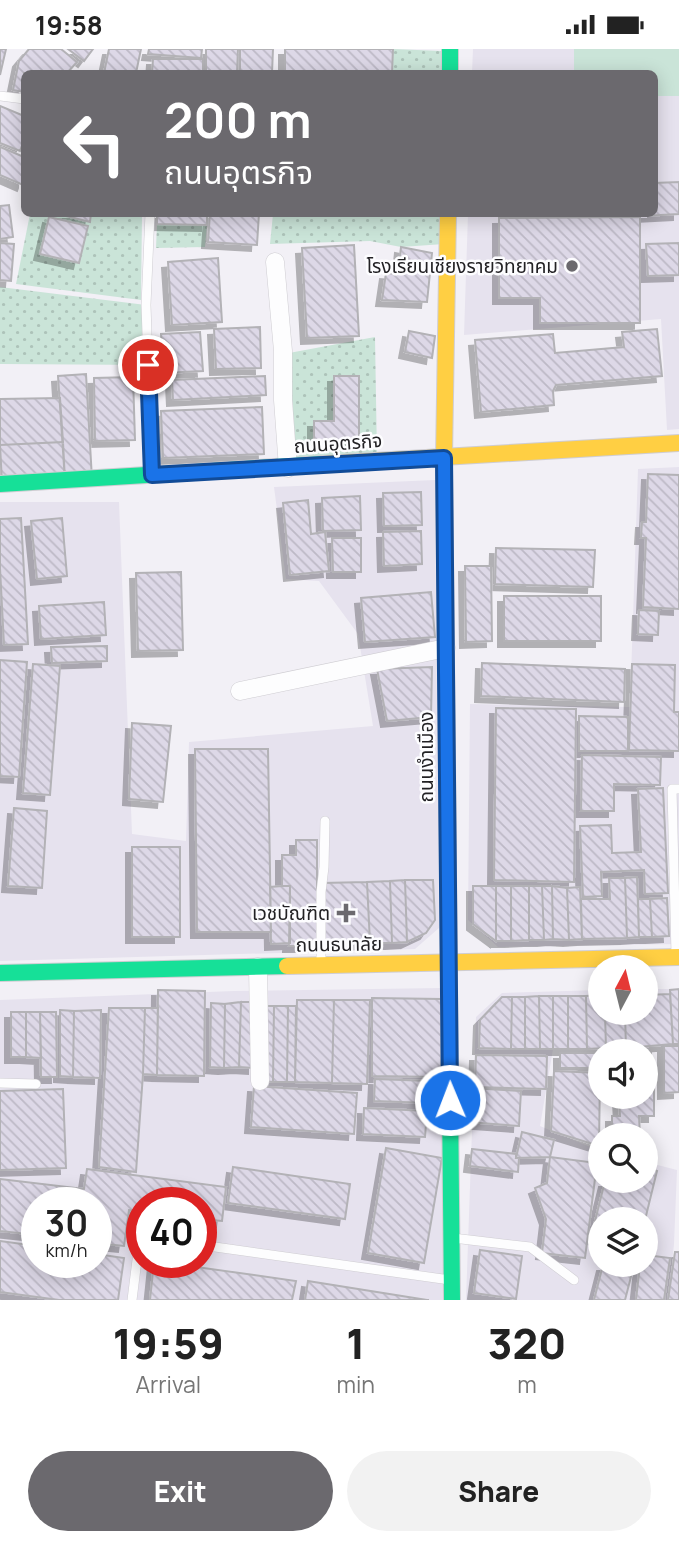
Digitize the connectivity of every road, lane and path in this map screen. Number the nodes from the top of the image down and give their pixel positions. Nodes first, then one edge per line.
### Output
1 (450, 49) edge
2 (450, 70) edge
3 (0, 96) edge
4 (21, 99) edge
5 (150, 217) edge
6 (448, 217) edge
7 (275, 262) dead end
8 (679, 443) edge
9 (444, 458) junction
10 (288, 468) junction
11 (152, 475) junction
12 (0, 484) edge
13 (446, 648) junction
14 (240, 691) dead end
15 (679, 789) edge
16 (325, 821) dead end
17 (678, 957) edge
18 (449, 962) junction
19 (321, 965) junction
20 (258, 967) junction
21 (0, 973) edge
22 (260, 1081) dead end
23 (0, 1083) edge
24 (36, 1084) dead end
25 (451, 1238) junction
26 (217, 1247) edge
27 (135, 1278) edge
28 (452, 1280) junction
29 (574, 1280) dead end
30 (132, 1300) edge
31 (452, 1300) edge

1 - 2 street
3 - 4 lane
5 - 11 lane
6 - 9 street, ถนนงำเมือง
7 - 10 street
8 - 9 street, ถนนอุตรกิจ
9 - 10 street, ถนนอุตรกิจ
9 - 13 street, ถนนงำเมือง
10 - 11 street, ถนนอุตรกิจ
11 - 12 street, ถนนอุตรกิจ
13 - 14 street
13 - 18 street, ถนนงำเมือง
15 - 17 lane
16 - 19 lane
17 - 18 street, ถนนธนาลัย
18 - 19 street, ถนนธนาลัย
18 - 25 street, ถนนงำเมือง
19 - 20 street, ถนนธนาลัย
20 - 21 street, ถนนธนาลัย
20 - 22 street
23 - 24 lane
25 - 28 street, ถนนงำเมือง
25 - 29 lane
26 - 28 lane
27 - 30 lane
28 - 31 street, ถนนงำเมือง

